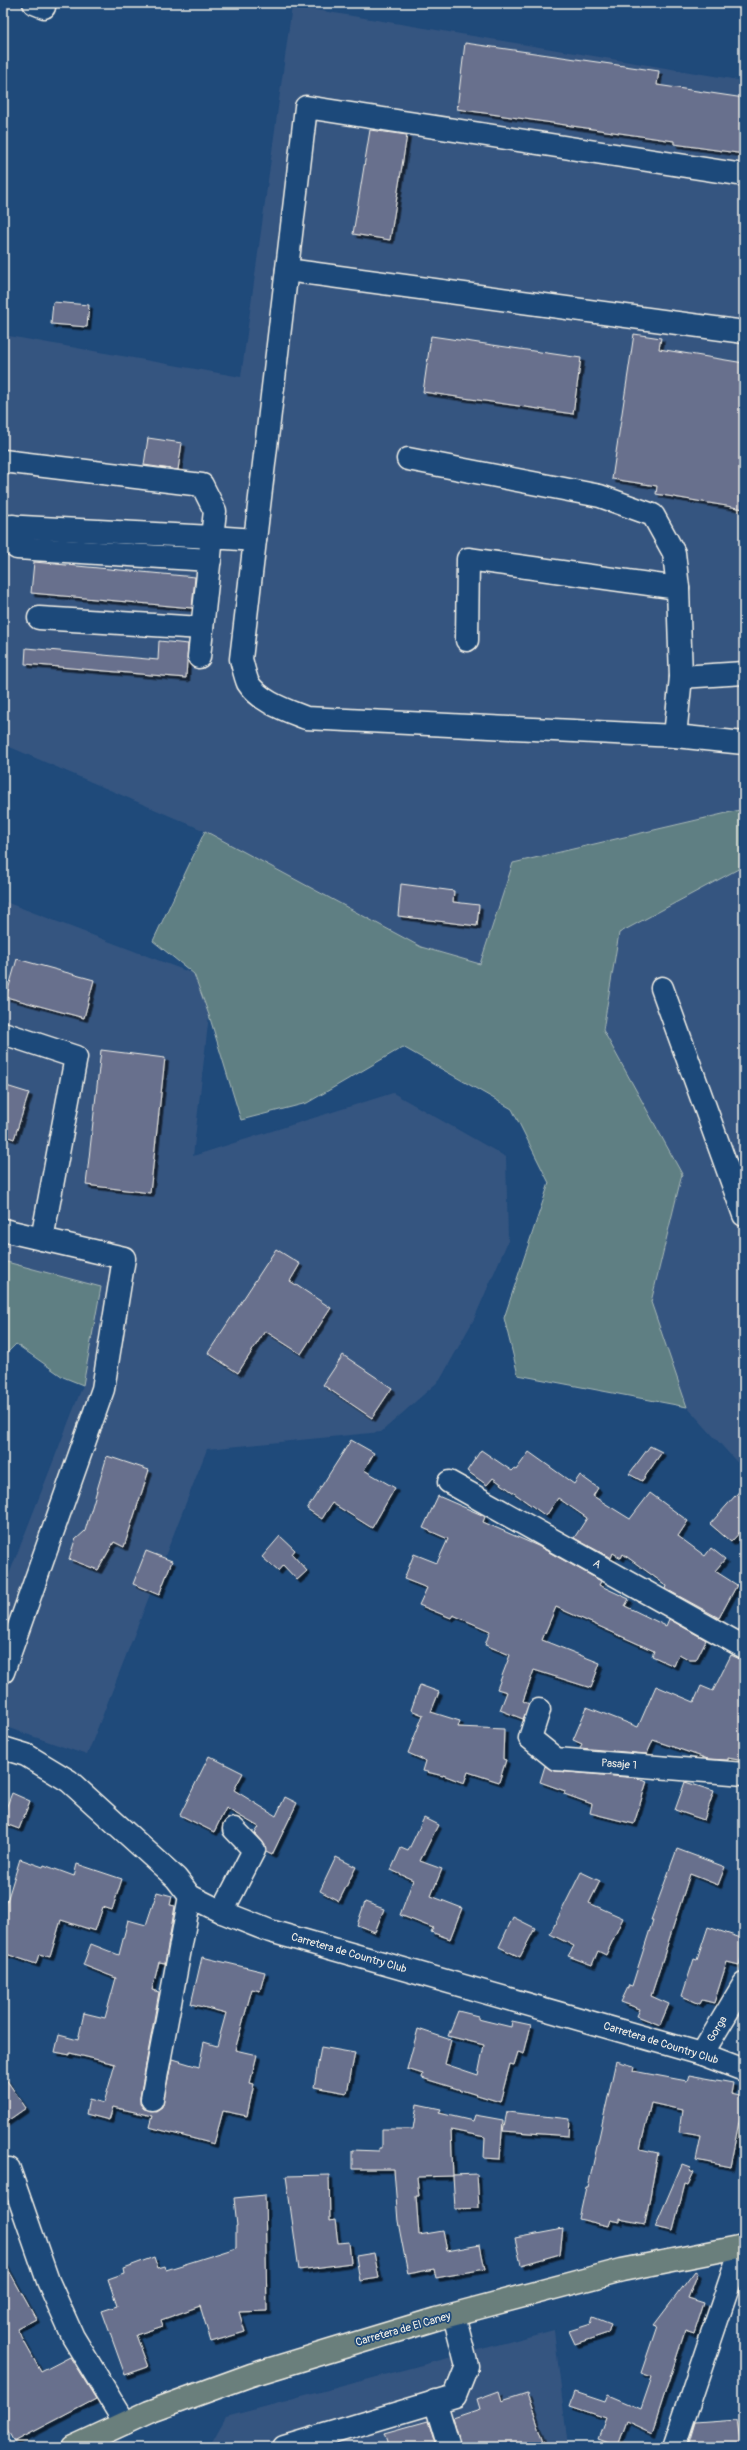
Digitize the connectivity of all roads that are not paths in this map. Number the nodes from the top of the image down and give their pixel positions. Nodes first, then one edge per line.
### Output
1 (744, 175) edge
2 (287, 270) junction
3 (744, 332) edge
4 (408, 459) dead end
5 (3, 461) edge
6 (8, 526) edge
7 (212, 537) junction
8 (255, 540) junction
9 (210, 560) junction
10 (678, 588) junction
11 (40, 618) dead end
12 (202, 628) junction
13 (467, 640) dead end
14 (199, 657) dead end
15 (744, 673) edge
16 (681, 677) junction
17 (675, 736) junction
18 (744, 743) edge
19 (662, 988) dead end
20 (3, 1032) edge
21 (744, 1215) edge
22 (3, 1230) edge
23 (42, 1239) junction
24 (449, 1482) dead end
25 (744, 1647) edge
26 (3, 1672) edge
27 (539, 1710) dead end
28 (3, 1748) edge
29 (744, 1774) edge
30 (234, 1829) dead end
31 (190, 1896) junction
32 (222, 1912) junction
33 (744, 1984) edge
34 (702, 2054) junction
35 (744, 2070) edge
36 (152, 2099) dead end
37 (9, 2169) dead end
38 (743, 2246) edge
39 (454, 2315) junction
40 (435, 2401) junction
41 (125, 2423) junction
42 (73, 2447) edge
43 (284, 2447) edge
44 (449, 2447) edge
45 (674, 2447) edge

1 - 2 street
2 - 3 street
2 - 8 street
4 - 10 street
5 - 7 street
6 - 7 street
6 - 9 street
7 - 8 street
7 - 9 street
8 - 17 street
9 - 12 street
10 - 13 street
10 - 16 street
11 - 12 street
12 - 14 street
15 - 16 street
16 - 17 street
17 - 18 street
19 - 21 street
20 - 23 street
22 - 23 street
23 - 26 street
24 - 25 street, A
27 - 29 street, Pasaje 1
28 - 31 street, Carretera de Country Club
30 - 32 street
31 - 32 street, Carretera de Country Club
31 - 36 street
32 - 34 street, Carretera de Country Club
33 - 34 street, Gorga
34 - 35 street, Carretera de Country Club
37 - 41 street
38 - 39 main road, Carretera de El Caney
38 - 45 street
39 - 40 street
39 - 41 main road, Carretera de El Caney
40 - 43 street
40 - 44 street
41 - 42 main road, Carretera de El Caney

